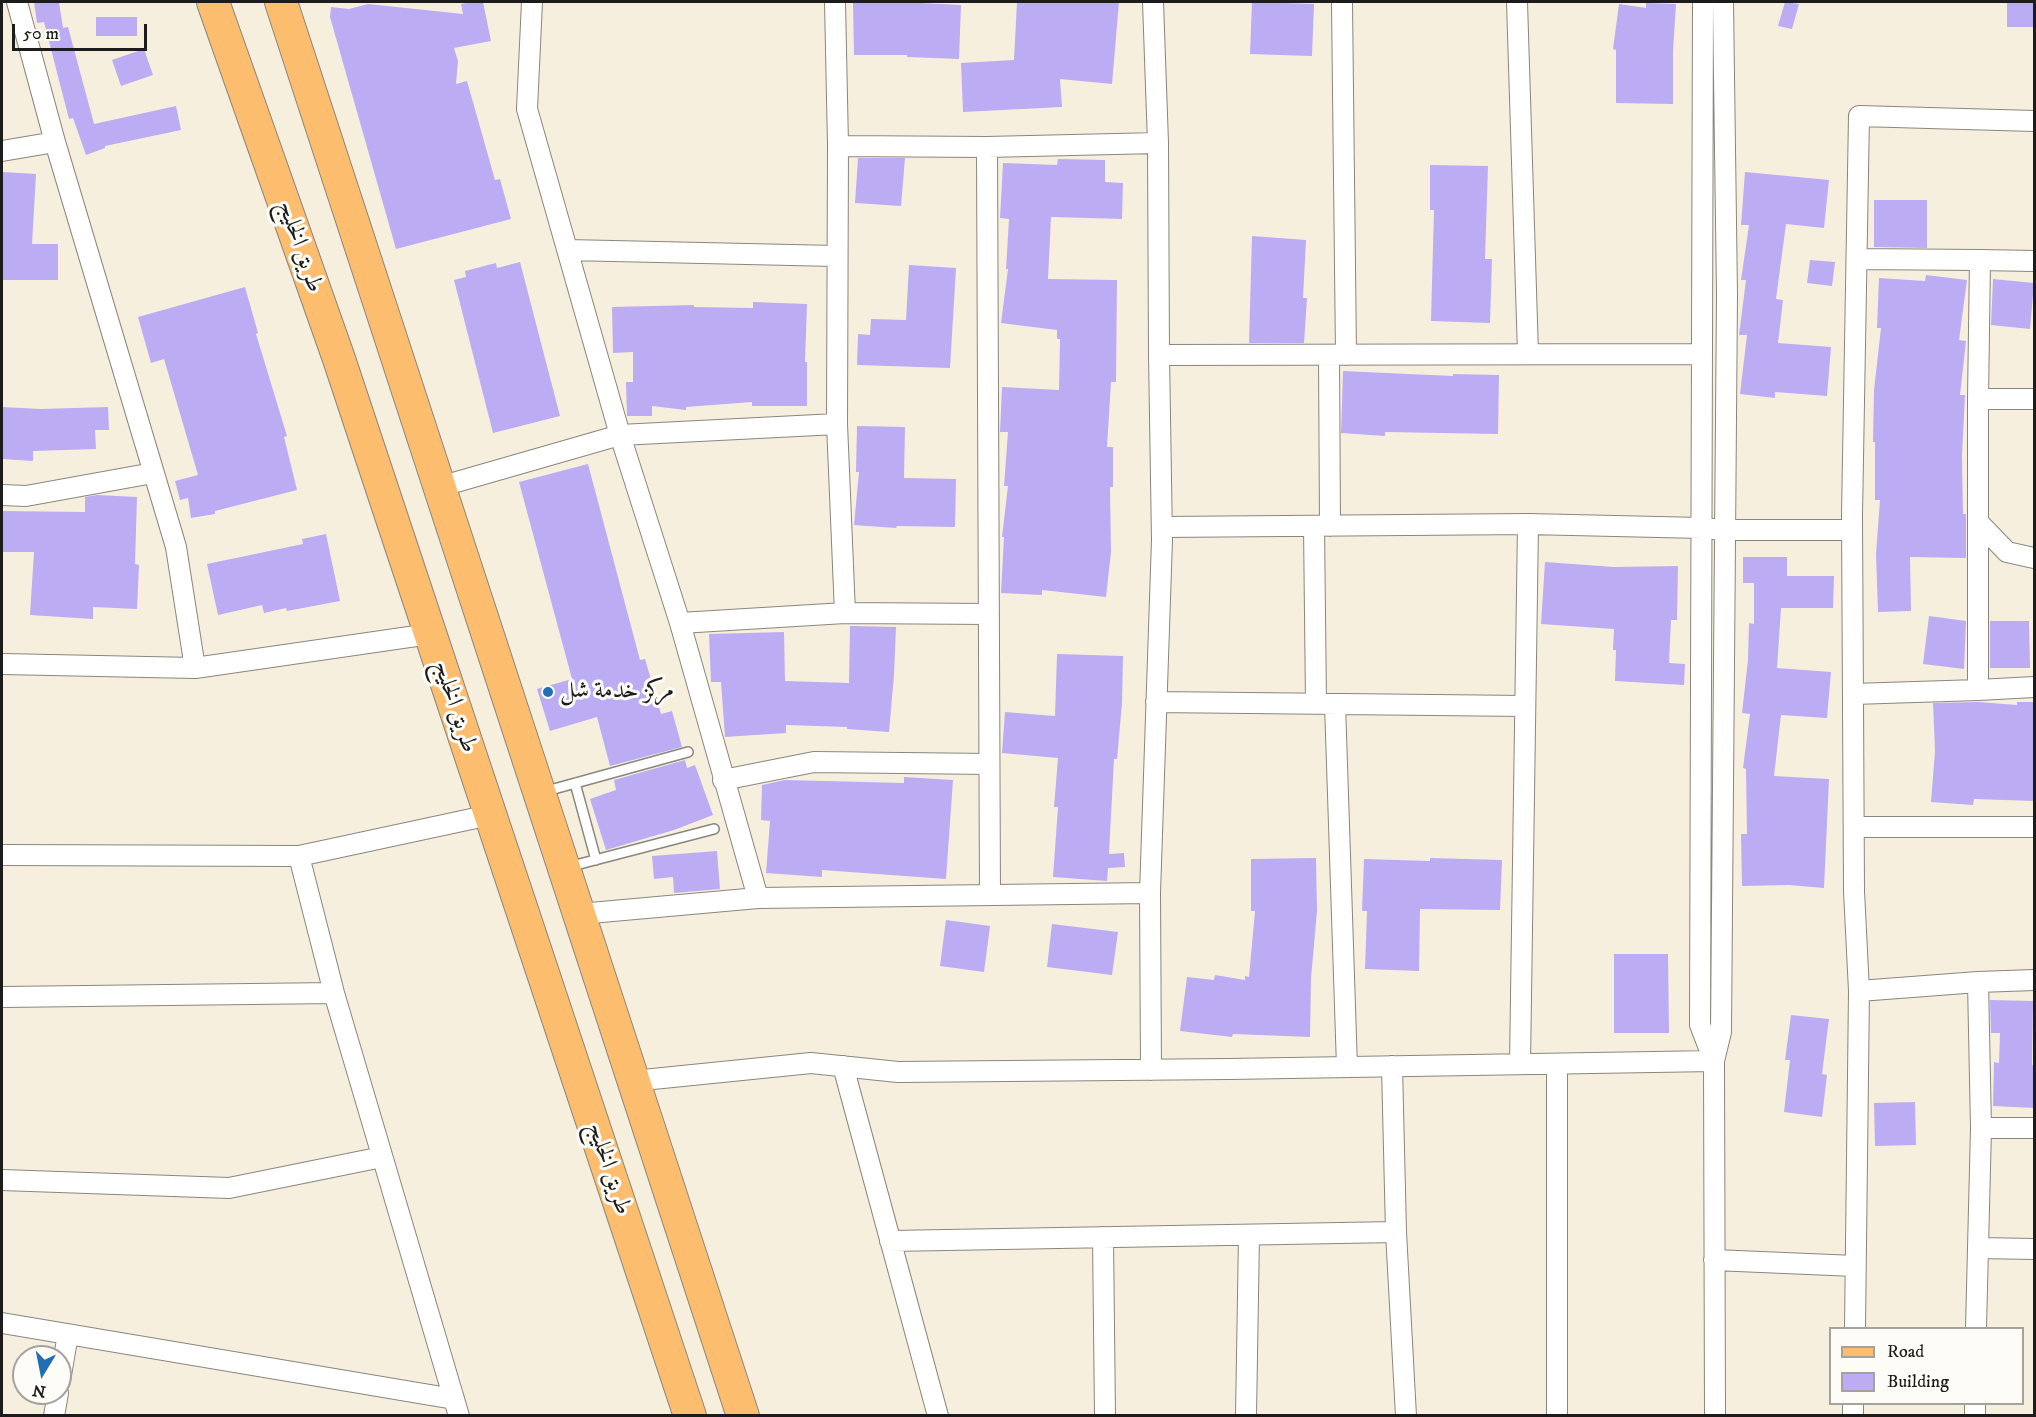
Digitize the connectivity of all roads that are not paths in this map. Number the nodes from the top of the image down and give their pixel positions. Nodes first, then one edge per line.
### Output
1 (17, 2) edge
2 (213, 2) edge
3 (281, 2) edge
4 (532, 2) edge
5 (835, 2) edge
6 (1153, 2) edge
7 (1342, 2) edge
8 (1517, 2) edge
9 (1703, 2) edge
10 (1723, 2) edge
11 (2034, 121) edge
12 (55, 142) junction
13 (1158, 143) junction
14 (838, 146) junction
15 (987, 147) junction
16 (2, 151) edge
17 (568, 250) junction
18 (836, 256) junction
19 (1857, 259) junction
20 (1980, 260) junction
21 (2034, 261) edge
22 (1528, 354) junction
23 (1702, 354) junction
24 (1159, 355) junction
25 (1338, 355) junction
26 (1978, 399) junction
27 (2034, 399) edge
28 (837, 424) junction
29 (620, 435) junction
30 (153, 473) junction
31 (439, 487) junction
32 (2, 495) edge
33 (1978, 522) junction
34 (1528, 524) junction
35 (1322, 526) junction
36 (1162, 527) junction
37 (1702, 528) junction
38 (1725, 530) junction
39 (1852, 530) junction
40 (2034, 558) edge
41 (845, 613) junction
42 (989, 614) junction
43 (680, 623) junction
44 (430, 634) junction
45 (2, 664) edge
46 (195, 668) junction
47 (2034, 687) edge
48 (1978, 690) junction
49 (1853, 694) junction
50 (1156, 702) junction
51 (1326, 704) junction
52 (1526, 706) junction
53 (688, 752) dead end
54 (989, 764) junction
55 (723, 780) junction
56 (575, 783) junction
57 (539, 793) junction
58 (490, 816) junction
59 (1854, 827) junction
60 (2034, 827) edge
61 (714, 829) dead end
62 (2, 855) edge
63 (299, 856) junction
64 (596, 860) junction
65 (563, 868) junction
66 (1150, 893) junction
67 (990, 895) junction
68 (758, 898) junction
69 (579, 914) junction
70 (2034, 980) edge
71 (1978, 982) junction
72 (1859, 991) junction
73 (334, 993) junction
74 (2, 998) edge
75 (1714, 1061) junction
76 (1520, 1064) junction
77 (1557, 1064) junction
78 (843, 1066) junction
79 (1392, 1066) junction
80 (1347, 1067) junction
81 (1151, 1070) junction
82 (633, 1081) junction
83 (1981, 1128) junction
84 (2034, 1128) edge
85 (382, 1157) junction
86 (2, 1180) edge
87 (1396, 1232) junction
88 (1249, 1235) junction
89 (1103, 1237) junction
90 (890, 1241) junction
91 (1978, 1248) junction
92 (2034, 1249) edge
93 (1714, 1260) junction
94 (1854, 1266) junction
95 (2, 1323) edge
96 (1855, 1327) edge
97 (1976, 1327) edge
98 (68, 1334) junction
99 (66, 1345) edge
100 (456, 1407) edge
101 (690, 1416) edge
102 (742, 1416) edge
103 (938, 1416) edge
104 (1105, 1416) edge
105 (1246, 1416) edge
106 (1406, 1416) edge
107 (1557, 1416) edge
108 (1715, 1416) edge

1 - 12 street
2 - 44 main road, طريق الخليج
3 - 31 main road
4 - 17 street
5 - 14 street
6 - 13 street
7 - 25 street
8 - 22 street
9 - 23 street
10 - 38 street
11 - 19 street
12 - 16 street
12 - 30 street
13 - 15 street
13 - 24 street
14 - 15 street
14 - 18 street
15 - 42 street
17 - 18 street
17 - 29 street
18 - 28 street
19 - 20 street
19 - 39 street
20 - 21 street
20 - 26 street
22 - 23 street
22 - 25 street
23 - 37 street
24 - 25 street
24 - 36 street
25 - 35 street
26 - 27 street
26 - 33 street
28 - 29 street
28 - 41 street
29 - 31 street
29 - 43 street
30 - 32 street
30 - 46 street
31 - 57 main road
33 - 40 street
33 - 48 street
34 - 35 street
34 - 37 street
34 - 52 street
35 - 36 street
35 - 51 street
36 - 50 street
37 - 38 street
37 - 75 street
38 - 39 street
38 - 75 street
39 - 49 street
41 - 42 street
41 - 43 street
42 - 54 street
43 - 55 street
44 - 46 street
44 - 58 main road, طريق الخليج
45 - 46 street
47 - 48 street
48 - 49 street
49 - 59 street
50 - 51 street
50 - 66 street
51 - 52 street
51 - 80 street
52 - 76 street
53 - 56 lane
54 - 55 street
54 - 67 street
55 - 68 street
56 - 57 lane
56 - 64 lane
57 - 65 main road
58 - 63 street
58 - 101 main road, طريق الخليج
59 - 60 street
59 - 72 street
61 - 64 lane
62 - 63 street
63 - 73 street
64 - 65 lane
65 - 69 main road
66 - 67 street
66 - 81 street
67 - 68 street
68 - 69 street
69 - 82 main road
70 - 71 street
71 - 72 street
71 - 83 street
72 - 94 street
73 - 74 street
73 - 85 street
75 - 77 street
75 - 93 street
76 - 77 street
76 - 79 street
77 - 107 street
78 - 81 street
78 - 82 street
78 - 90 street
79 - 80 street
79 - 87 street
80 - 81 street
82 - 102 main road
83 - 84 street
83 - 91 street
85 - 86 street
85 - 100 street
87 - 88 street
87 - 106 street
88 - 89 street
88 - 105 street
89 - 90 street
89 - 104 street
90 - 103 street
91 - 92 street
91 - 97 street
93 - 94 street
93 - 108 street
94 - 96 street
95 - 98 street
98 - 99 street
98 - 100 street

